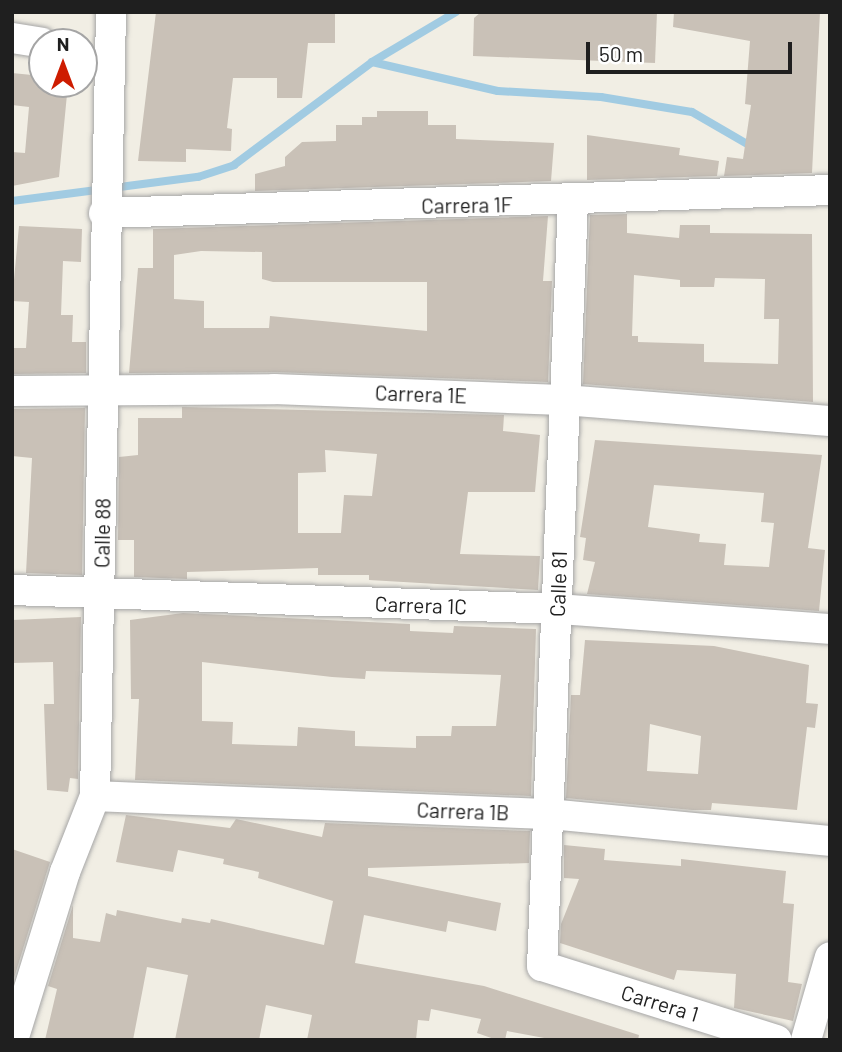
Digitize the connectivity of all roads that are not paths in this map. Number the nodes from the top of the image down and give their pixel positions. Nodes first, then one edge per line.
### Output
1 (111, 12) edge
2 (98, 44) edge
3 (98, 98) edge
4 (830, 190) edge
5 (104, 197) junction
6 (573, 202) junction
7 (103, 390) junction
8 (12, 391) edge
9 (563, 400) junction
10 (830, 421) edge
11 (12, 590) edge
12 (101, 595) junction
13 (558, 609) junction
14 (830, 629) edge
15 (95, 796) junction
16 (550, 814) junction
17 (830, 841) edge
18 (542, 966) joint
19 (829, 970) edge
20 (13, 1040) edge
21 (777, 1040) edge
22 (806, 1040) edge

1 - 2 street, Calle 88
3 - 5 street, Calle 88
4 - 6 street, Carrera 1F
5 - 6 street, Carrera 1F
5 - 7 street, Calle 88
6 - 9 street, Calle 81
7 - 8 street, Carrera 1E
7 - 9 street, Carrera 1E
7 - 12 street, Calle 88
9 - 10 street, Carrera 1E
9 - 13 street, Calle 81
11 - 12 street, Carrera 1C
12 - 13 street, Carrera 1C
12 - 15 street, Calle 88
13 - 14 street, Carrera 1C
13 - 16 street, Calle 81
15 - 16 street, Carrera 1B
15 - 20 street, Calle 88
16 - 17 street, Carrera 1B
16 - 18 street, Calle 81
18 - 21 street, Carrera 1
19 - 22 street

